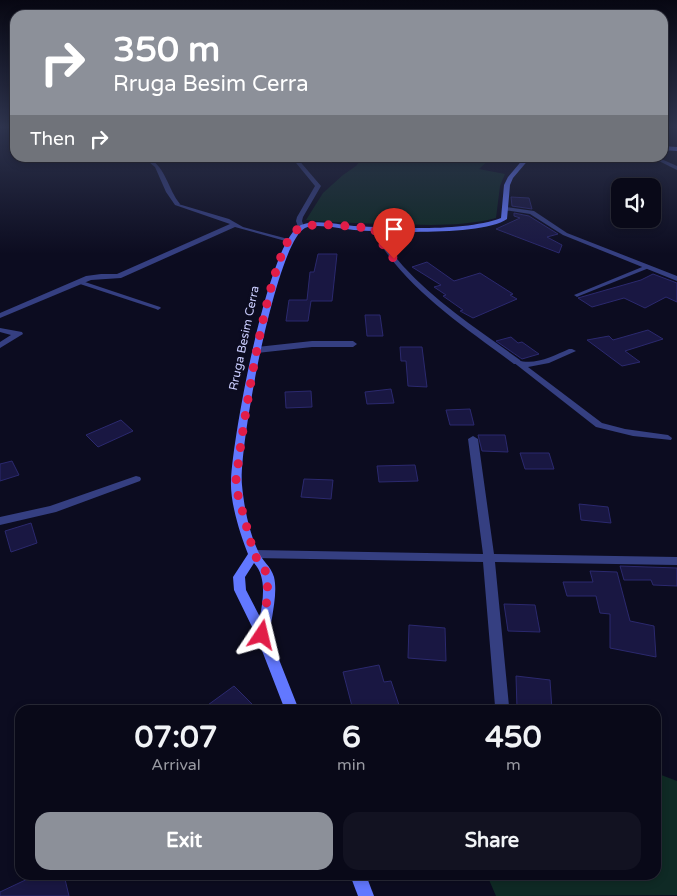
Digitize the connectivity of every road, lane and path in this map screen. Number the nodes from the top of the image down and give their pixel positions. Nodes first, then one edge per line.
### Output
1 (158, 170) edge
2 (304, 170) edge
3 (517, 170) edge
4 (177, 204) joint
5 (506, 209) junction
6 (234, 225) junction
7 (301, 227) junction
8 (374, 228) junction
9 (289, 240) junction
10 (648, 266) junction
11 (677, 279) edge
12 (79, 282) junction
13 (577, 295) dead end
14 (158, 308) dead end
15 (0, 316) edge
16 (0, 330) edge
17 (353, 344) dead end
18 (0, 345) edge
19 (257, 350) junction
20 (572, 351) dead end
21 (516, 362) junction
22 (668, 438) dead end
23 (473, 439) dead end
24 (136, 480) dead end
25 (0, 521) edge
26 (254, 554) junction
27 (489, 558) junction
28 (677, 561) edge
29 (262, 635) junction
30 (290, 705) edge
31 (502, 705) edge
32 (360, 880) edge
33 (366, 896) edge

1 - 4 lane
2 - 7 street
3 - 5 street
4 - 6 street
5 - 8 street
5 - 10 street
6 - 9 street
6 - 12 street
7 - 8 street
7 - 9 street, Rruga Besim Cerra
8 - 21 street
9 - 19 street, Rruga Besim Cerra
10 - 11 street
10 - 13 lane
12 - 14 lane
12 - 15 street
16 - 18 street
17 - 19 street
19 - 26 street, Rruga Besim Cerra
20 - 21 lane
21 - 22 lane
23 - 27 street
24 - 25 street
26 - 27 street
26 - 29 street, Rruga Besim Cerra
26 - 29 street, Rruga Besim Cerra
27 - 28 street
27 - 31 street
29 - 30 street, Rruga Besim Cerra
32 - 33 street

